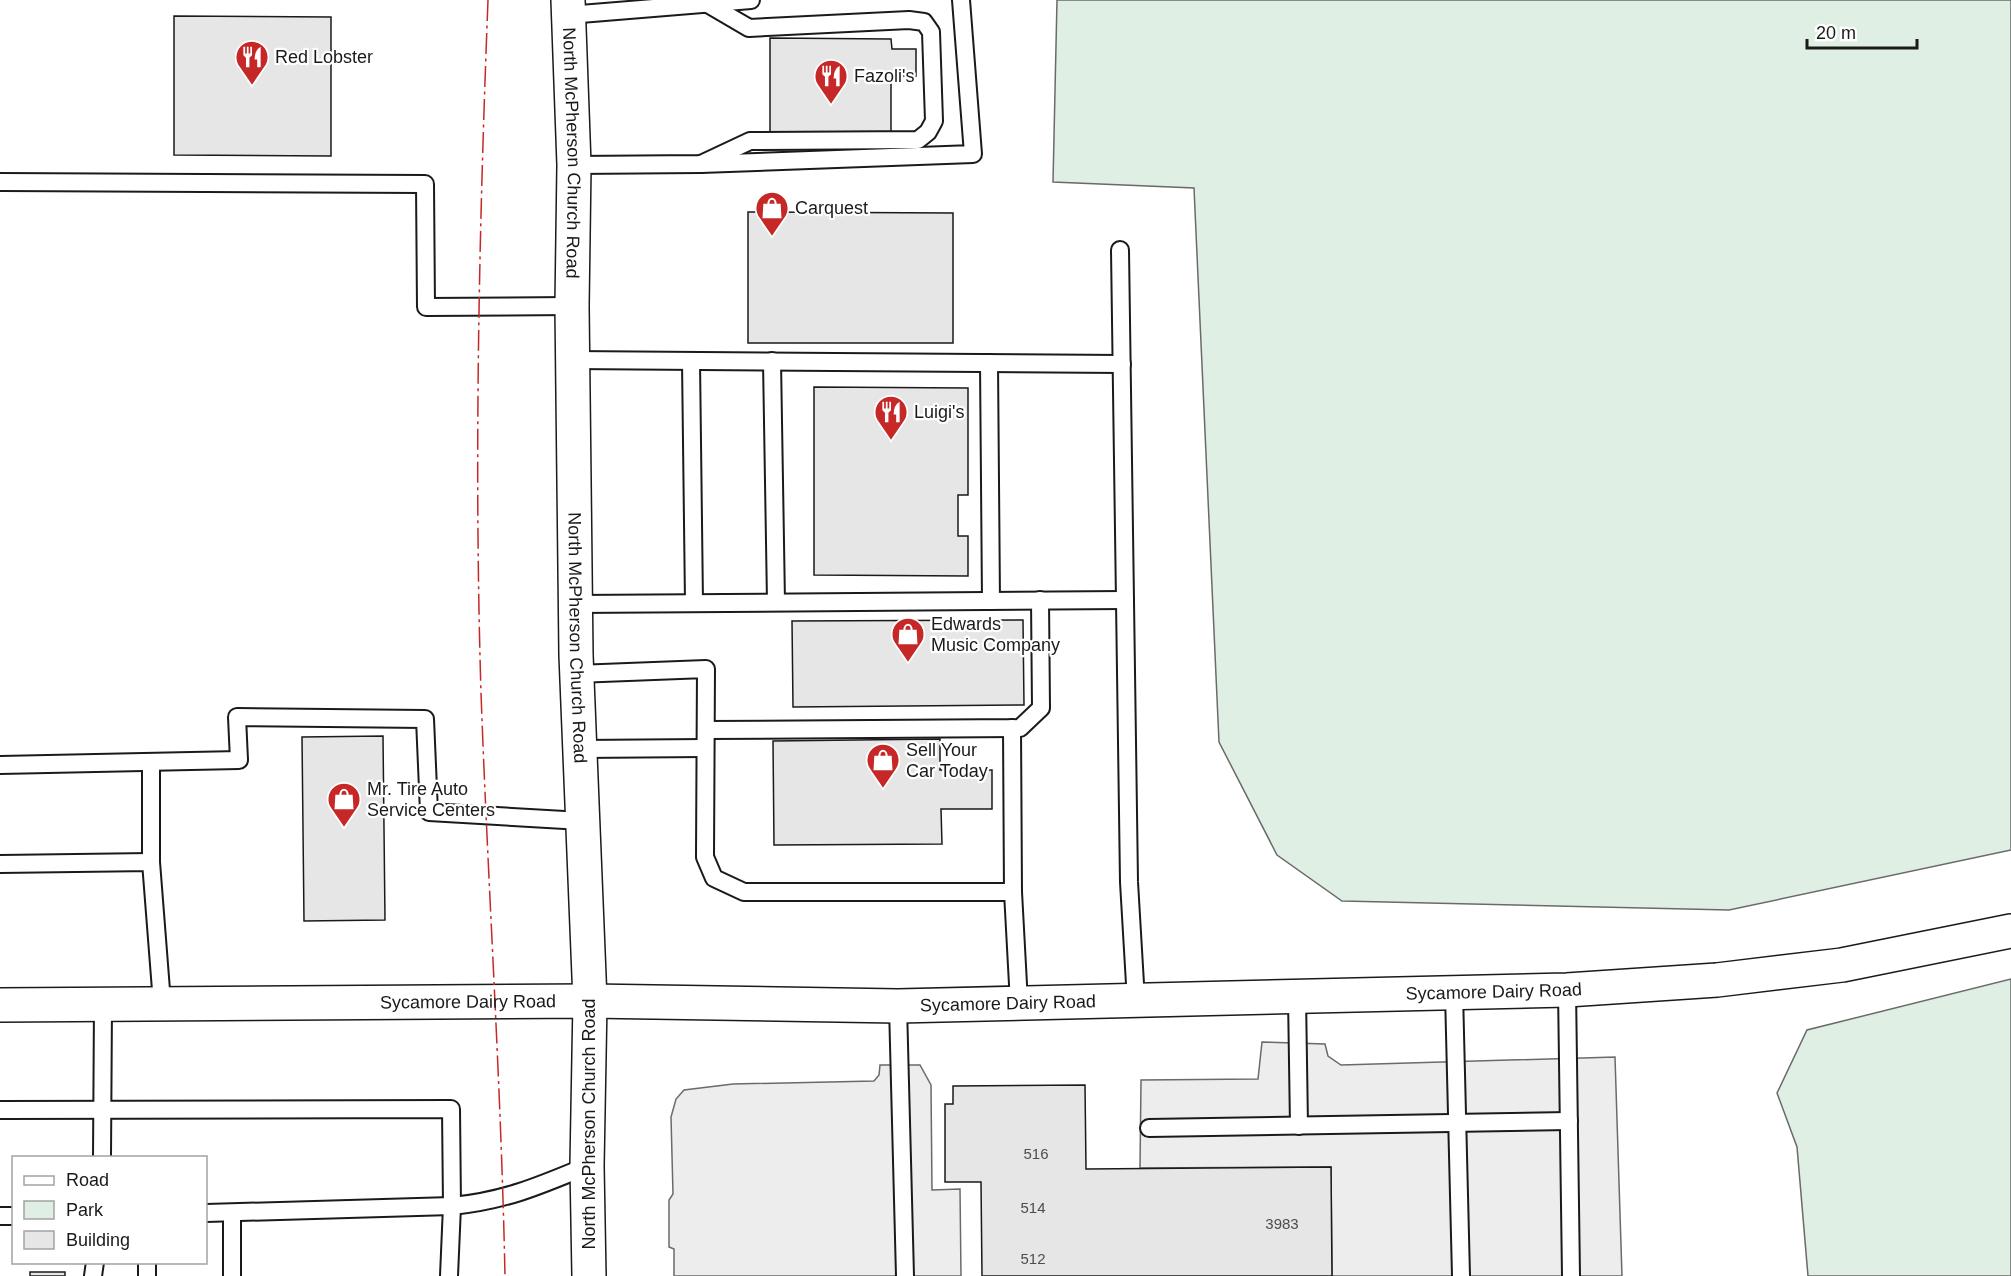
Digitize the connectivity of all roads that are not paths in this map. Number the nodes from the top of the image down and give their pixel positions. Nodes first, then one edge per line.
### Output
1 (751, 0) edge
2 (962, 0) edge
3 (708, 4) junction
4 (568, 7) edge
5 (700, 164) junction
6 (574, 165) junction
7 (0, 182) edge
8 (1120, 250) dead end
9 (572, 306) junction
10 (572, 360) junction
11 (691, 361) junction
12 (772, 361) junction
13 (989, 363) junction
14 (1122, 364) junction
15 (1040, 600) junction
16 (1125, 600) junction
17 (991, 601) junction
18 (776, 602) junction
19 (694, 603) junction
20 (575, 604) junction
21 (576, 674) junction
22 (1012, 728) junction
23 (705, 730) junction
24 (705, 748) junction
25 (580, 749) junction
26 (151, 763) junction
27 (0, 765) edge
28 (582, 820) junction
29 (151, 862) junction
30 (0, 864) edge
31 (1012, 892) junction
32 (2011, 931) edge
33 (1567, 990) junction
34 (1454, 993) junction
35 (1297, 997) junction
36 (590, 1001) junction
37 (1136, 1001) junction
38 (162, 1003) junction
39 (1019, 1003) junction
40 (103, 1004) junction
41 (0, 1005) edge
42 (898, 1006) junction
43 (0, 1110) edge
44 (103, 1111) junction
45 (1569, 1121) junction
46 (1458, 1124) junction
47 (1299, 1126) junction
48 (1149, 1128) dead end
49 (102, 1156) edge
50 (587, 1166) junction
51 (452, 1206) junction
52 (207, 1213) edge
53 (232, 1213) junction
54 (232, 1276) edge
55 (448, 1276) edge
56 (589, 1276) edge
57 (905, 1276) edge
58 (1461, 1276) edge
59 (1571, 1276) edge

1 - 3 lane
2 - 5 lane
3 - 4 lane
3 - 5 lane
4 - 6 main road, North McPherson Church Road
5 - 6 lane
6 - 9 main road, North McPherson Church Road
7 - 9 lane
8 - 14 lane
9 - 10 main road, North McPherson Church Road
10 - 11 lane
10 - 20 main road, North McPherson Church Road
11 - 12 lane
11 - 19 lane
12 - 13 lane
12 - 18 lane
13 - 14 lane
13 - 17 lane
14 - 16 lane
15 - 16 lane
15 - 17 lane
15 - 22 lane
16 - 37 lane
17 - 18 lane
18 - 19 lane
19 - 20 lane
20 - 21 main road, North McPherson Church Road
21 - 23 lane
21 - 25 main road, North McPherson Church Road
22 - 23 lane
22 - 31 lane
23 - 24 lane
24 - 25 lane
24 - 31 lane
25 - 28 main road, North McPherson Church Road
26 - 27 lane
26 - 28 lane
26 - 29 lane
28 - 36 main road, North McPherson Church Road
29 - 30 lane
29 - 38 lane
31 - 39 lane
32 - 33 main road, Sycamore Dairy Road
33 - 34 main road, Sycamore Dairy Road
33 - 45 lane
34 - 35 main road, Sycamore Dairy Road
34 - 46 lane
35 - 37 main road, Sycamore Dairy Road
35 - 47 lane
36 - 38 main road, Sycamore Dairy Road
36 - 42 main road, Sycamore Dairy Road
36 - 50 main road, North McPherson Church Road
37 - 39 main road, Sycamore Dairy Road
38 - 40 main road, Sycamore Dairy Road
39 - 42 main road, Sycamore Dairy Road
40 - 41 main road, Sycamore Dairy Road
40 - 44 lane
42 - 57 lane
43 - 44 lane
44 - 49 lane
44 - 51 lane
45 - 46 lane
45 - 59 lane
46 - 47 lane
46 - 58 lane
47 - 48 lane
50 - 51 lane
50 - 56 main road, North McPherson Church Road
51 - 53 lane
51 - 55 lane
52 - 53 lane
53 - 54 lane

